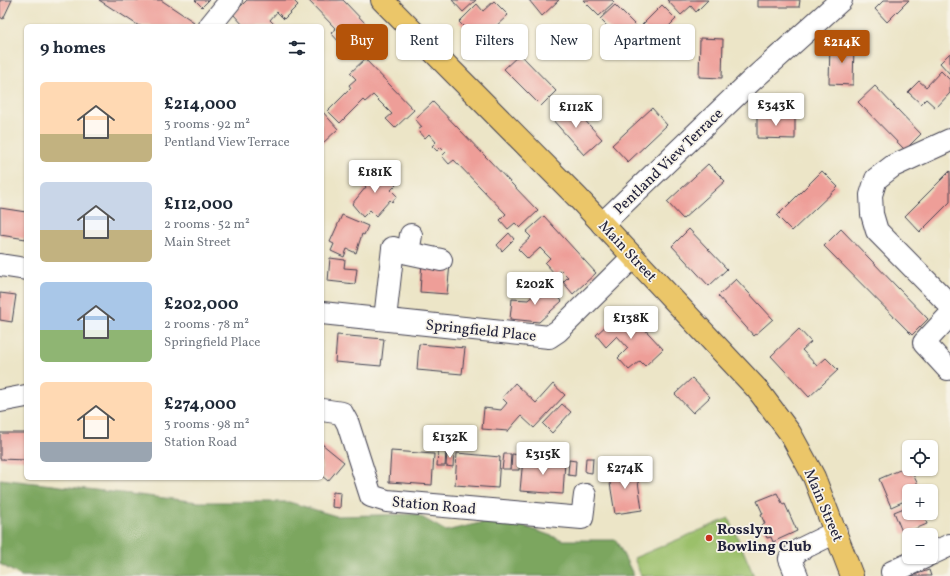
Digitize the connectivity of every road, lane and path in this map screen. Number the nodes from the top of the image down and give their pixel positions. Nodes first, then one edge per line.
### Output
1 (231, 0) edge
2 (382, 0) edge
3 (841, 0) edge
4 (212, 24) edge
5 (950, 140) edge
6 (602, 224) junction
7 (633, 257) junction
8 (441, 260) dead end
9 (0, 265) edge
10 (24, 269) edge
11 (950, 305) edge
12 (324, 313) edge
13 (950, 315) edge
14 (385, 319) junction
15 (948, 369) dead end
16 (24, 396) edge
17 (0, 401) edge
18 (324, 410) edge
19 (585, 495) dead end
20 (836, 532) junction
21 (950, 545) edge
22 (938, 551) edge
23 (909, 564) edge
24 (892, 572) dead end
25 (797, 576) edge
26 (852, 576) edge

1 - 4 street
2 - 6 main road, Main Street
3 - 6 street, Pentland View Terrace
5 - 11 street
6 - 7 main road, Main Street
7 - 14 street, Springfield Place
7 - 20 main road, Main Street
8 - 14 street
9 - 10 street
12 - 14 street, Springfield Place
13 - 15 street
16 - 17 street
18 - 19 street, Station Road
20 - 25 street
20 - 26 main road, Main Street
21 - 22 street
23 - 24 street

